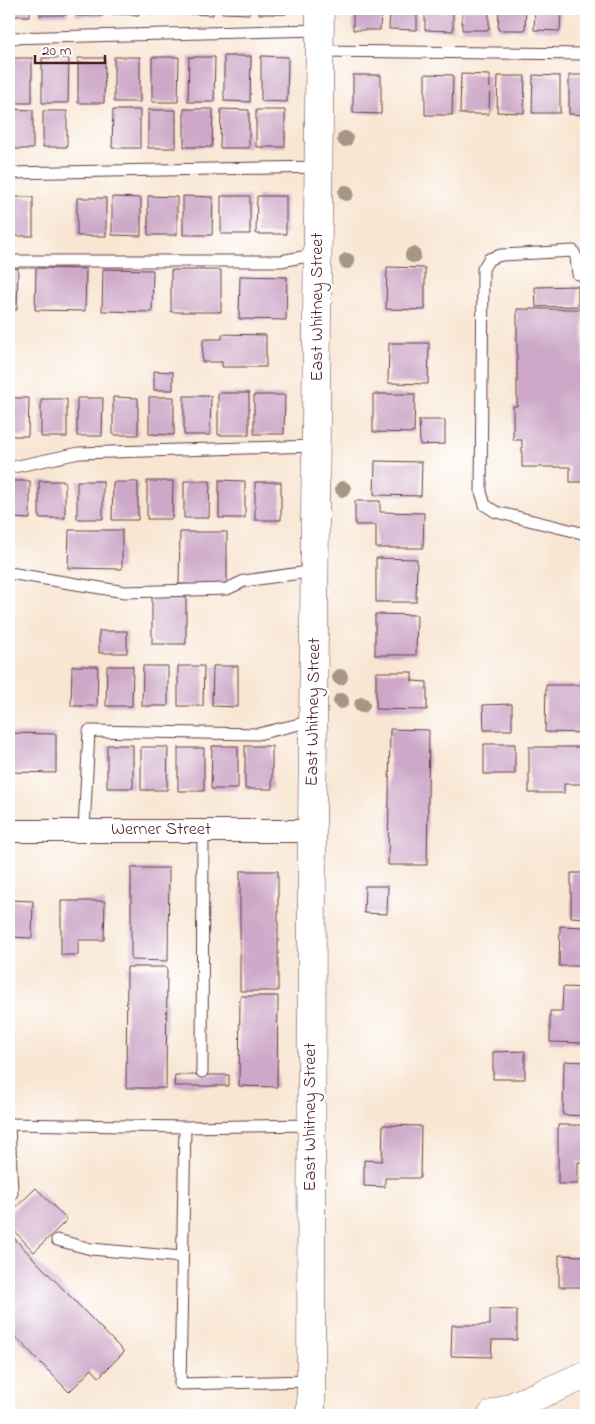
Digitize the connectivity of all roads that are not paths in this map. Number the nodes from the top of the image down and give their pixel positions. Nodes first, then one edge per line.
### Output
1 (320, 30) edge
2 (9, 38) edge
3 (586, 54) edge
4 (319, 167) junction
5 (9, 173) edge
6 (318, 254) junction
7 (9, 261) edge
8 (586, 276) edge
9 (316, 446) junction
10 (9, 468) edge
11 (586, 534) edge
12 (315, 571) junction
13 (9, 573) edge
14 (314, 721) junction
15 (84, 830) junction
16 (203, 830) junction
17 (9, 831) edge
18 (312, 831) junction
19 (202, 1072) dead end
20 (9, 1124) edge
21 (311, 1125) junction
22 (184, 1127) junction
23 (12, 1193) dead end
24 (57, 1240) dead end
25 (182, 1257) junction
26 (586, 1375) edge
27 (311, 1380) junction
28 (311, 1415) edge
29 (492, 1415) edge

1 - 2 lane
1 - 3 lane
1 - 4 street, East Whitney Street
4 - 5 lane
4 - 6 street, East Whitney Street
6 - 7 lane
6 - 9 street, East Whitney Street
8 - 11 lane
9 - 10 lane
9 - 12 street, East Whitney Street
12 - 13 lane
12 - 14 street, East Whitney Street
14 - 15 lane
14 - 18 street, East Whitney Street
15 - 16 street, Werner Street
15 - 17 street, Werner Street
16 - 18 street, Werner Street
16 - 19 lane
18 - 21 street, East Whitney Street
20 - 22 lane
20 - 23 lane
21 - 22 lane
21 - 27 street, East Whitney Street
22 - 25 lane
24 - 25 lane
25 - 27 lane
26 - 29 street
27 - 28 street, East Whitney Street

